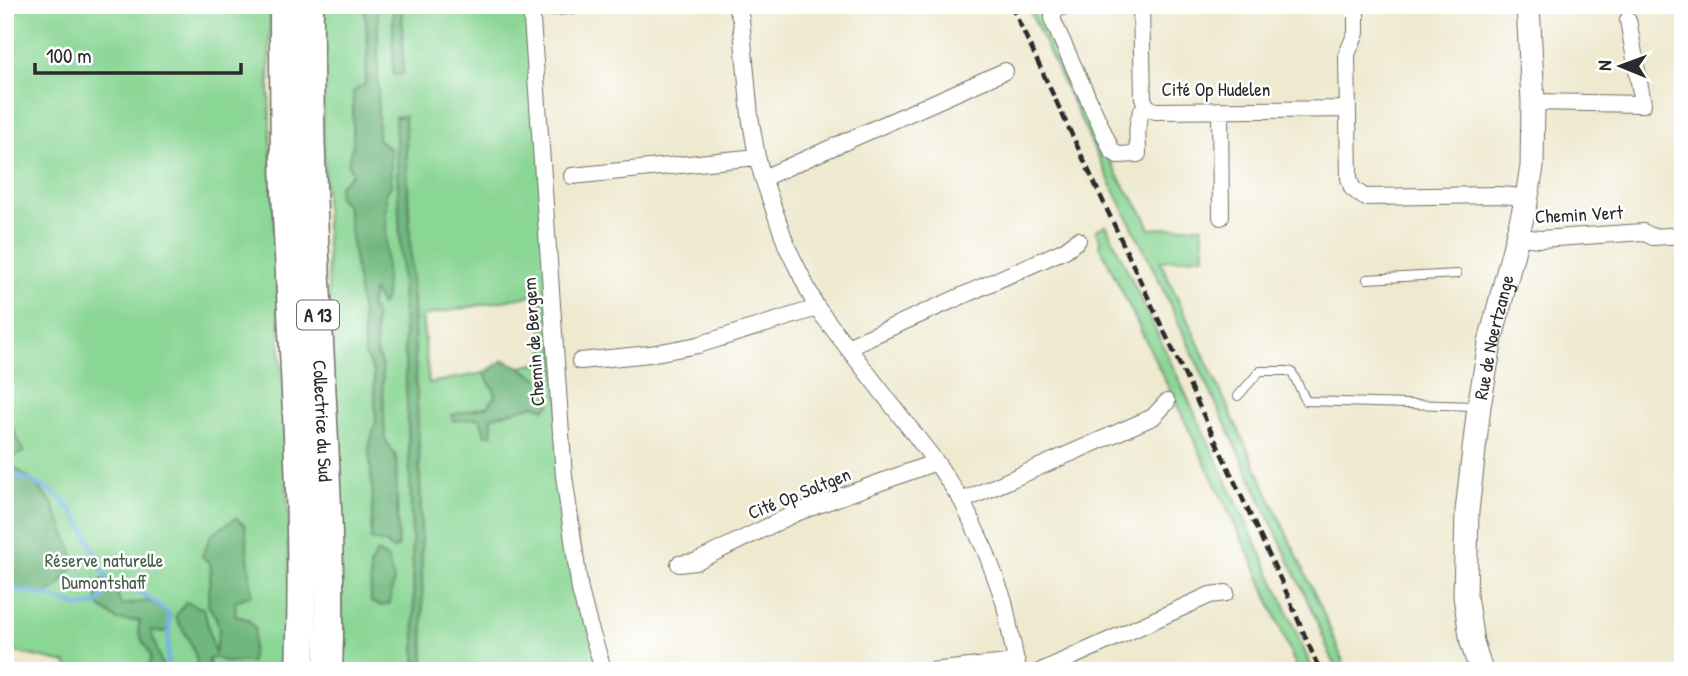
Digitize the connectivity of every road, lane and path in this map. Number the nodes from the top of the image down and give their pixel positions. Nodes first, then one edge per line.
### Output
1 (284, 5) edge
2 (309, 5) edge
3 (577, 5) edge
4 (735, 5) edge
5 (1066, 5) edge
6 (1141, 5) edge
7 (1356, 5) edge
8 (1528, 5) edge
9 (531, 7) edge
10 (1628, 20) dead end
11 (1005, 71) dead end
12 (1533, 102) junction
13 (1146, 106) junction
14 (1348, 109) junction
15 (1220, 110) junction
16 (757, 157) junction
17 (572, 176) dead end
18 (762, 178) junction
19 (1526, 202) junction
20 (1221, 217) dead end
21 (1683, 235) edge
22 (1517, 237) junction
23 (1078, 240) dead end
24 (1457, 274) dead end
25 (1367, 279) dead end
26 (817, 308) junction
27 (847, 347) junction
28 (580, 361) dead end
29 (1238, 396) dead end
30 (1167, 402) dead end
31 (1479, 406) junction
32 (936, 463) junction
33 (962, 501) junction
34 (679, 564) dead end
35 (1226, 593) dead end
36 (1017, 666) edge
37 (300, 671) edge
38 (328, 671) edge
39 (604, 671) edge
40 (931, 671) edge
41 (1041, 671) edge
42 (1481, 671) edge

1 - 37 highway, Collectrice du Sud / A 13
2 - 38 highway, Collectrice du Sud / A 13
3 - 9 street
4 - 16 street
5 - 13 street
6 - 13 street, Cité Op Hudelen
7 - 14 street
8 - 12 main road, Rue de Noertzange
9 - 39 street, Chemin de Bergem
10 - 12 street
11 - 18 street
12 - 19 main road, Rue de Noertzange
13 - 15 street, Cité Op Hudelen
14 - 15 street, Cité Op Hudelen
14 - 19 street
15 - 20 street
16 - 17 street
16 - 18 street
18 - 26 street
19 - 22 main road, Rue de Noertzange
21 - 22 street, Chemin Vert
22 - 31 main road, Rue de Noertzange
23 - 27 street
24 - 25 lane
26 - 27 street
26 - 28 street
27 - 32 street
29 - 31 lane
30 - 33 street
31 - 42 main road, Rue de Noertzange
32 - 33 street
32 - 34 street, Cité Op Soltgen
33 - 36 street
35 - 41 street
36 - 40 street

